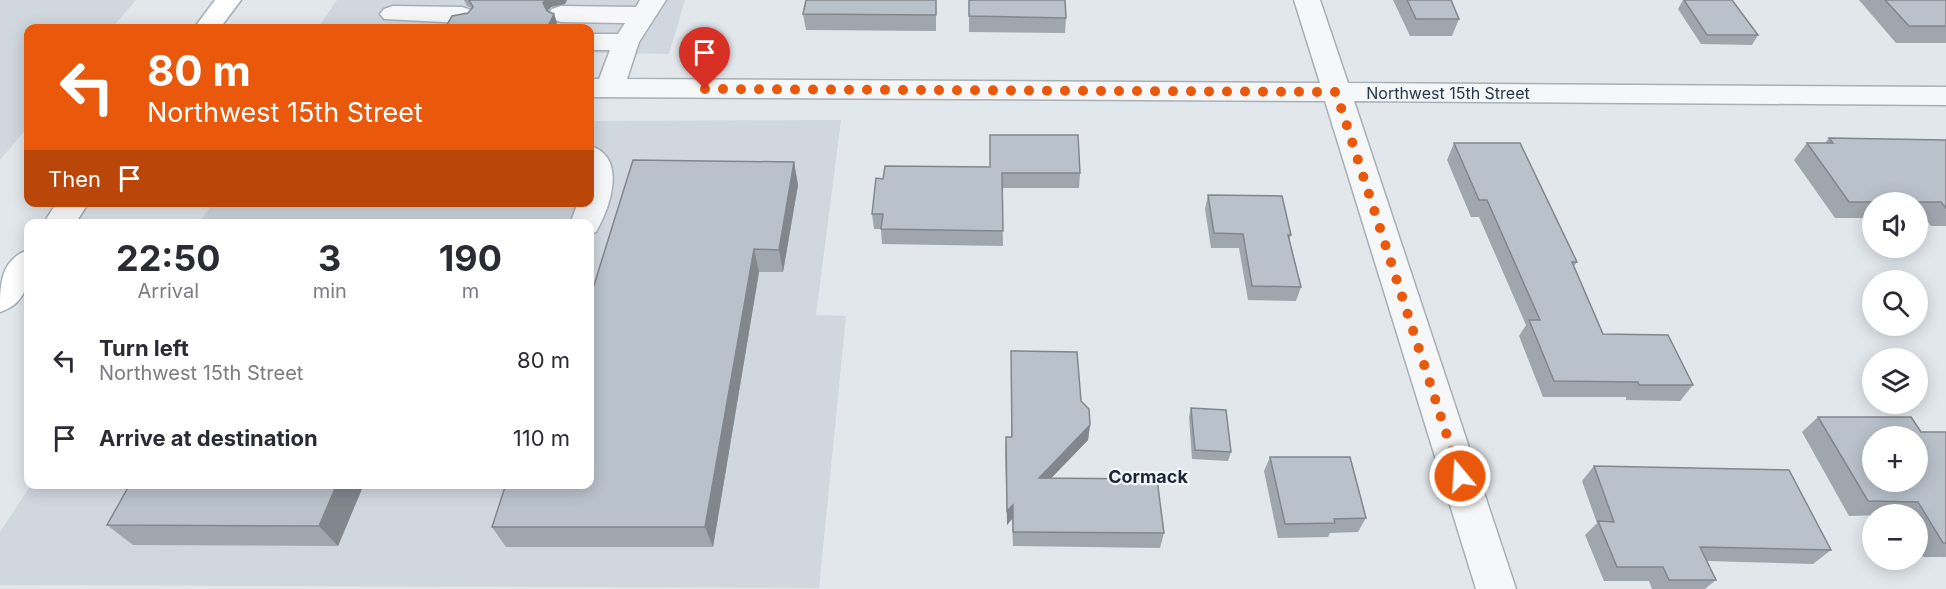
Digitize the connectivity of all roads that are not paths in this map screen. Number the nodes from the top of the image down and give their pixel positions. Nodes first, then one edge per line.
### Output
1 (228, 0) edge
2 (1307, 0) edge
3 (649, 8) edge
4 (393, 14) edge
5 (561, 14) dead end
6 (462, 15) edge
7 (210, 24) edge
8 (594, 42) edge
9 (626, 42) junction
10 (600, 88) edge
11 (1336, 92) junction
12 (1946, 96) edge
13 (594, 161) edge
14 (594, 195) edge
15 (24, 267) edge
16 (0, 299) edge
17 (1496, 589) edge

1 - 7 main road
2 - 11 street
3 - 5 street
3 - 9 street
4 - 6 street
8 - 9 street
9 - 10 street
10 - 11 street, Northwest 15th Street
11 - 12 street, Northwest 15th Street
11 - 17 street
13 - 14 street
15 - 16 main road

